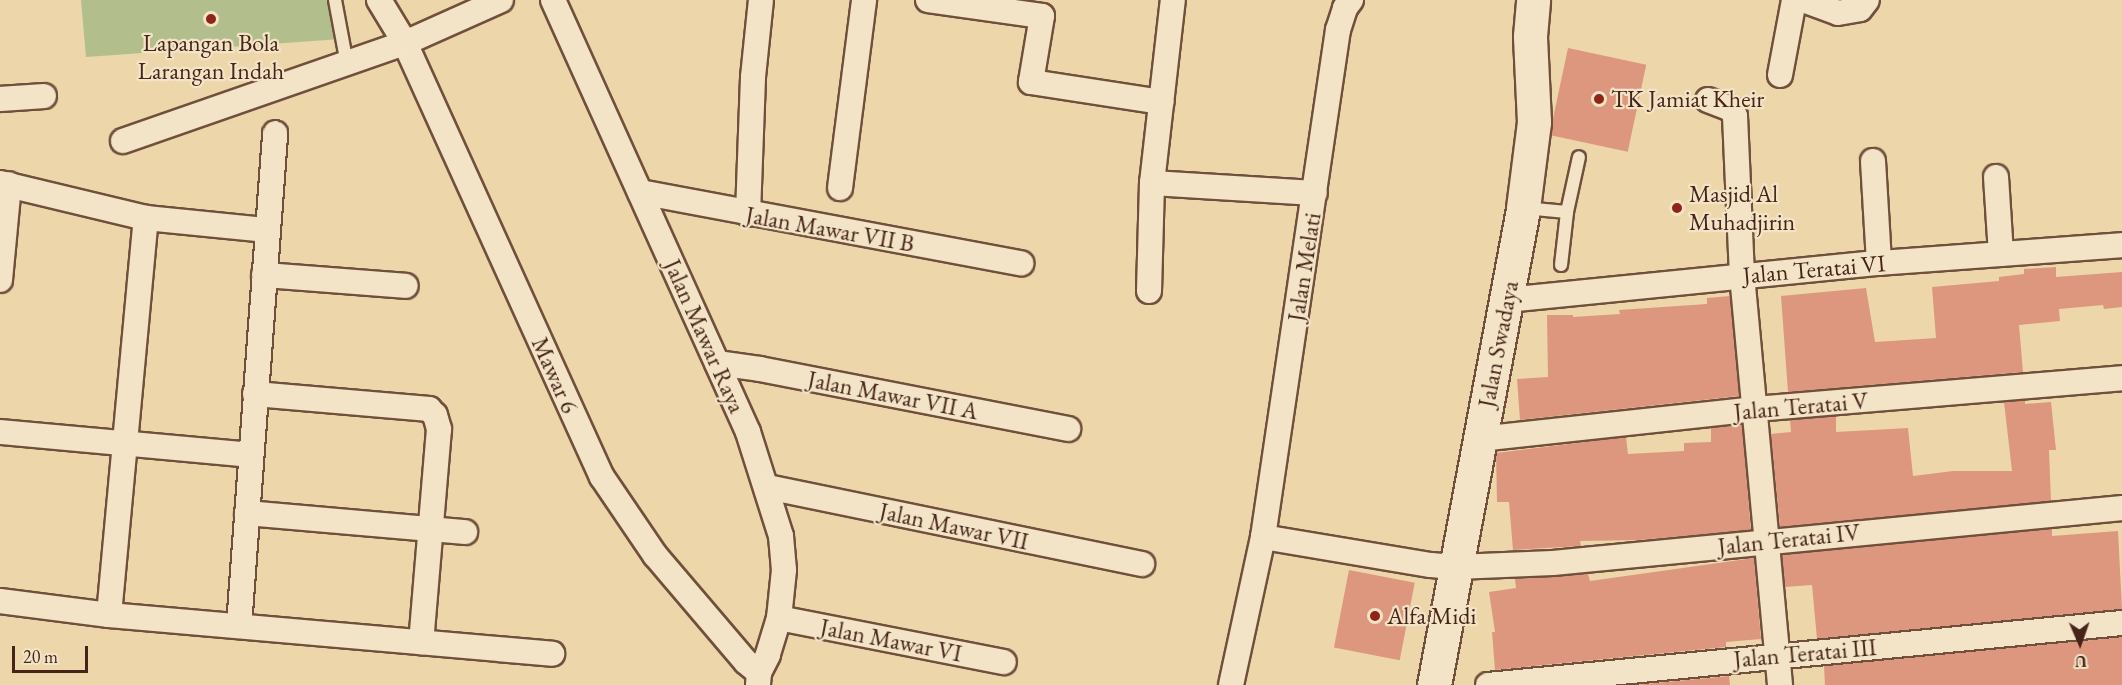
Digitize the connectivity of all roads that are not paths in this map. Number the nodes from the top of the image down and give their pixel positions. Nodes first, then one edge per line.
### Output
1 (335, 0) edge
2 (379, 0) edge
3 (501, 0) edge
4 (553, 0) edge
5 (761, 0) edge
6 (864, 0) edge
7 (928, 0) edge
8 (1173, 0) edge
9 (1351, 0) edge
10 (1533, 0) edge
11 (1794, 0) edge
12 (1803, 0) edge
13 (1868, 0) edge
14 (405, 43) junction
15 (347, 64) junction
16 (1780, 75) dead end
17 (44, 96) dead end
18 (0, 99) edge
19 (1708, 100) dead end
20 (1161, 102) junction
21 (274, 133) dead end
22 (123, 141) dead end
23 (1579, 157) dead end
24 (1873, 161) dead end
25 (1996, 177) dead end
26 (1152, 183) junction
27 (5, 184) edge
28 (840, 188) dead end
29 (640, 192) junction
30 (1315, 193) junction
31 (1523, 208) junction
32 (1567, 212) junction
33 (748, 214) junction
34 (146, 218) junction
35 (267, 230) junction
36 (2122, 244) edge
37 (2001, 254) junction
38 (1879, 262) junction
39 (1021, 264) dead end
40 (1561, 265) dead end
41 (264, 275) junction
42 (1742, 275) junction
43 (0, 280) edge
44 (406, 286) dead end
45 (1149, 291) dead end
46 (1506, 300) junction
47 (717, 363) junction
48 (2122, 378) edge
49 (255, 394) junction
50 (1755, 409) junction
51 (1068, 429) dead end
52 (0, 432) edge
53 (1480, 439) junction
54 (125, 443) junction
55 (251, 454) junction
56 (767, 487) junction
57 (2122, 508) edge
58 (247, 513) junction
59 (432, 528) junction
60 (465, 532) dead end
61 (1263, 537) junction
62 (1767, 540) junction
63 (1142, 564) dead end
64 (1456, 567) junction
65 (0, 601) edge
66 (109, 615) junction
67 (779, 618) junction
68 (2122, 623) edge
69 (239, 626) junction
70 (421, 642) junction
71 (552, 654) dead end
72 (1778, 656) junction
73 (1004, 662) dead end
74 (759, 679) edge
75 (1231, 685) edge
76 (1434, 685) edge
77 (1488, 685) edge
78 (1780, 685) edge

1 - 15 lane
2 - 14 street, Mawar 6
3 - 14 street
4 - 29 street, Jalan Mawar Raya
5 - 33 street
6 - 28 street
7 - 20 street
8 - 20 street
9 - 30 street, Jalan Melati
10 - 31 street, Jalan Swadaya
11 - 16 street
12 - 13 street
14 - 15 street
14 - 74 street, Mawar 6
15 - 22 street
17 - 18 street
19 - 42 street
20 - 26 street
21 - 35 street
23 - 32 lane
24 - 38 street
25 - 37 street
26 - 30 street
26 - 45 street
27 - 34 street
27 - 43 street
29 - 33 street, Jalan Mawar VII B
29 - 47 street, Jalan Mawar Raya
30 - 61 street, Jalan Melati
31 - 32 lane
31 - 46 street, Jalan Swadaya
32 - 40 lane
33 - 39 street, Jalan Mawar VII B
34 - 35 street
34 - 54 street
35 - 41 street
36 - 37 street, Jalan Teratai VI
37 - 38 street, Jalan Teratai VI
38 - 42 street, Jalan Teratai VI
41 - 44 street
41 - 49 street
42 - 46 street, Jalan Teratai VI
42 - 50 street
46 - 53 street, Jalan Swadaya
47 - 51 street, Jalan Mawar VII A
47 - 56 street, Jalan Mawar Raya
48 - 50 street, Jalan Teratai V
49 - 55 street
49 - 59 street
50 - 53 street, Jalan Teratai V
50 - 62 street
52 - 54 street
53 - 64 street, Jalan Swadaya
54 - 55 street
54 - 66 street
55 - 58 street
56 - 63 street, Jalan Mawar VII
56 - 67 street, Jalan Mawar Raya
57 - 62 street, Jalan Teratai IV
58 - 59 street
58 - 69 street
59 - 60 street
59 - 70 street
61 - 64 street
61 - 75 street, Jalan Melati
62 - 64 street, Jalan Teratai IV
62 - 72 street
64 - 76 street, Jalan Swadaya
65 - 66 street
66 - 69 street
67 - 73 street, Jalan Mawar VI
67 - 74 street, Jalan Mawar Raya
68 - 72 street, Jalan Teratai III
69 - 70 street
70 - 71 street
72 - 77 street, Jalan Teratai III
72 - 78 street

